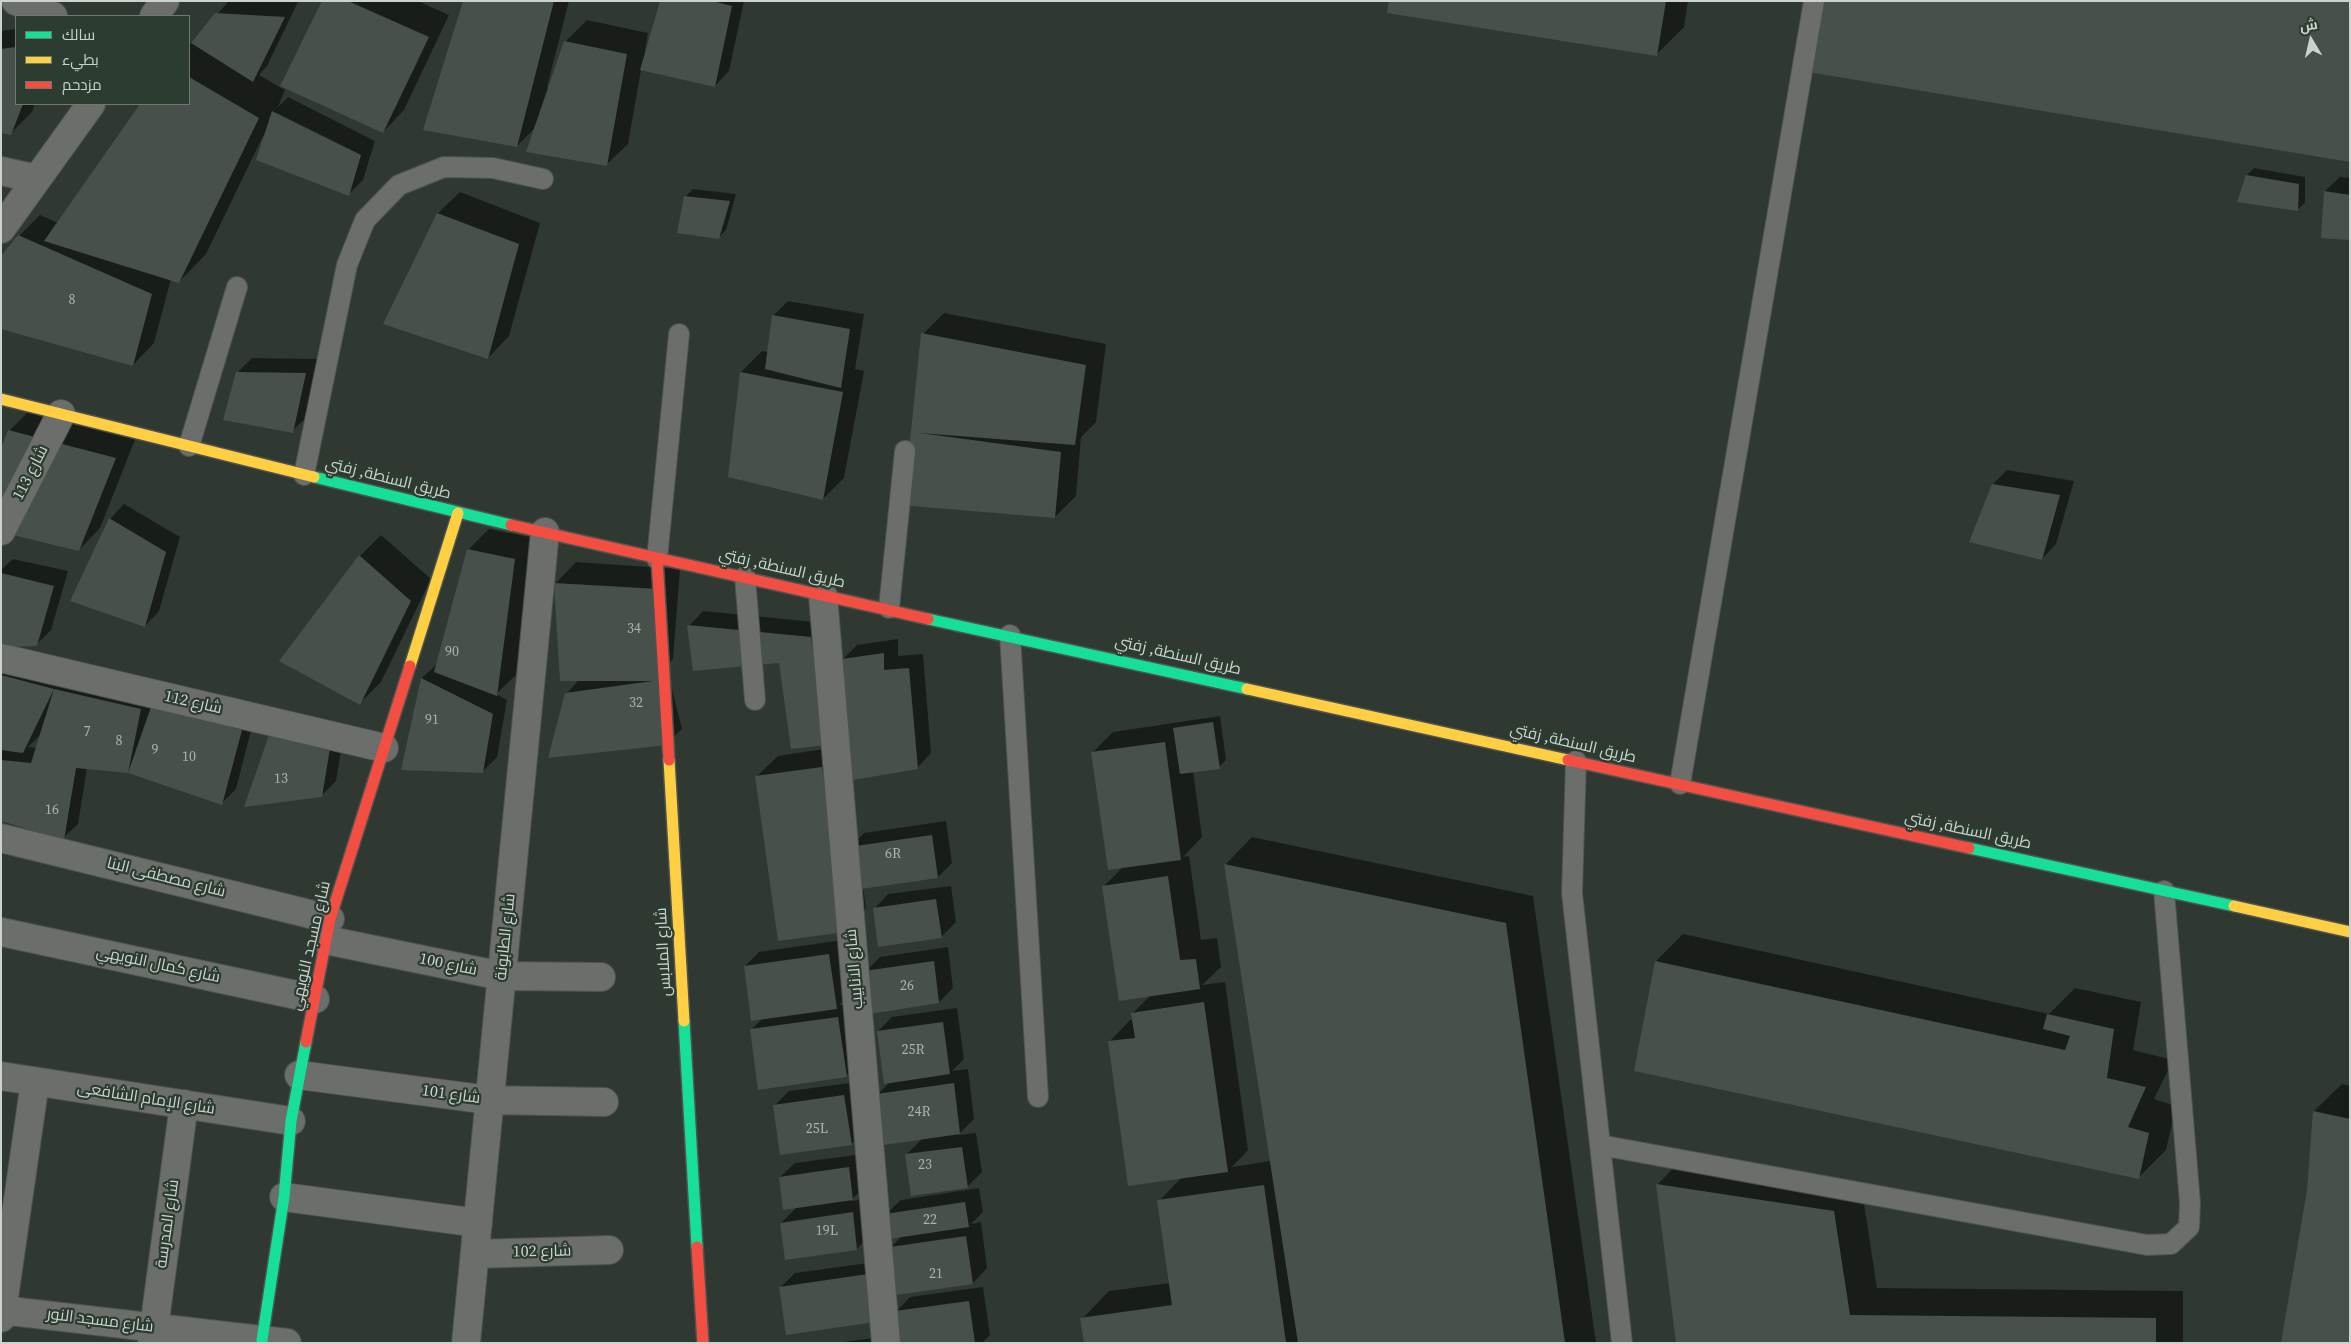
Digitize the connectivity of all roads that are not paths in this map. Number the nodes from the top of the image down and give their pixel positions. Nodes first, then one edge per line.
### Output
1 (16, 1) edge
2 (165, 1) edge
3 (1814, 1) edge
4 (51, 15) edge
5 (155, 15) edge
6 (90, 105) edge
7 (1, 171) edge
8 (37, 179) junction
9 (543, 179) dead end
10 (1, 229) edge
11 (237, 287) dead end
12 (679, 334) dead end
13 (1, 399) edge
14 (61, 414) junction
15 (189, 446) junction
16 (905, 451) dead end
17 (304, 475) junction
18 (458, 513) junction
19 (1, 531) edge
20 (545, 532) junction
21 (657, 559) junction
22 (745, 577) junction
23 (823, 596) junction
24 (889, 608) junction
25 (1010, 635) junction
26 (1, 658) edge
27 (755, 700) dead end
28 (384, 748) junction
29 (1576, 761) junction
30 (1680, 784) junction
31 (1, 838) edge
32 (2164, 891) junction
33 (328, 929) junction
34 (1, 932) edge
35 (2350, 932) edge
36 (502, 976) junction
37 (601, 977) dead end
38 (315, 999) junction
39 (299, 1075) junction
40 (1, 1076) edge
41 (35, 1082) junction
42 (1038, 1097) dead end
43 (489, 1100) junction
44 (604, 1102) dead end
45 (184, 1104) junction
46 (291, 1121) junction
47 (1600, 1145) junction
48 (284, 1197) junction
49 (478, 1223) junction
50 (609, 1250) dead end
51 (475, 1254) junction
52 (2, 1312) edge
53 (153, 1335) edge
54 (275, 1341) edge
55 (466, 1343) edge
56 (703, 1343) edge
57 (886, 1343) edge
58 (1622, 1343) edge

1 - 4 street
2 - 5 street
3 - 30 lane
6 - 8 street
7 - 8 street
8 - 10 street
9 - 17 lane
11 - 15 lane
12 - 21 lane
13 - 14 main road, طريق السنطة, زفتي
14 - 15 main road, طريق السنطة, زفتي
14 - 19 street, شارع 113
15 - 17 main road, طريق السنطة, زفتي
16 - 24 lane
17 - 18 main road, طريق السنطة, زفتي
18 - 20 main road, طريق السنطة, زفتي
18 - 28 main road, شارع مسجد النويهي
20 - 21 main road, طريق السنطة, زفتي
20 - 36 street, شارع الطابونة
21 - 22 main road, طريق السنطة, زفتي
21 - 56 main road, شارع الملابس
22 - 23 main road, طريق السنطة, زفتي
22 - 27 lane
23 - 24 main road, طريق السنطة, زفتي
23 - 57 street, شارع الانابيب
24 - 25 main road, طريق السنطة, زفتي
25 - 29 main road, طريق السنطة, زفتي
25 - 42 lane
26 - 28 street, شارع 112
28 - 33 main road, شارع مسجد النويهي
29 - 30 main road, طريق السنطة, زفتي
29 - 47 lane
30 - 32 main road, طريق السنطة, زفتي
31 - 33 street, شارع مصطفى البنا
32 - 35 main road, طريق السنطة, زفتي
32 - 47 lane
33 - 36 street, شارع 100
33 - 38 main road, شارع مسجد النويهي
34 - 38 street, شارع كمال النويهي
36 - 37 street, شارع 100
36 - 43 street, شارع الطابونة
38 - 39 main road, شارع مسجد النويهي
39 - 43 street, شارع 101
39 - 46 main road, شارع مسجد النويهي
40 - 41 street, شارع الإمام الشافعى
41 - 45 street, شارع الإمام الشافعى
41 - 52 street
43 - 44 street, شارع 101
43 - 49 street, شارع الطابونة
45 - 46 street, شارع الإمام الشافعى
45 - 53 street, شارع المدرسة
46 - 48 main road, شارع مسجد النويهي
47 - 58 lane
48 - 49 street
48 - 54 main road, شارع مسجد النويهي
49 - 51 street, شارع الطابونة
50 - 51 street, شارع 102
51 - 55 street, شارع الطابونة
52 - 53 street, شارع مسجد النور
53 - 54 street, شارع مسجد النور

